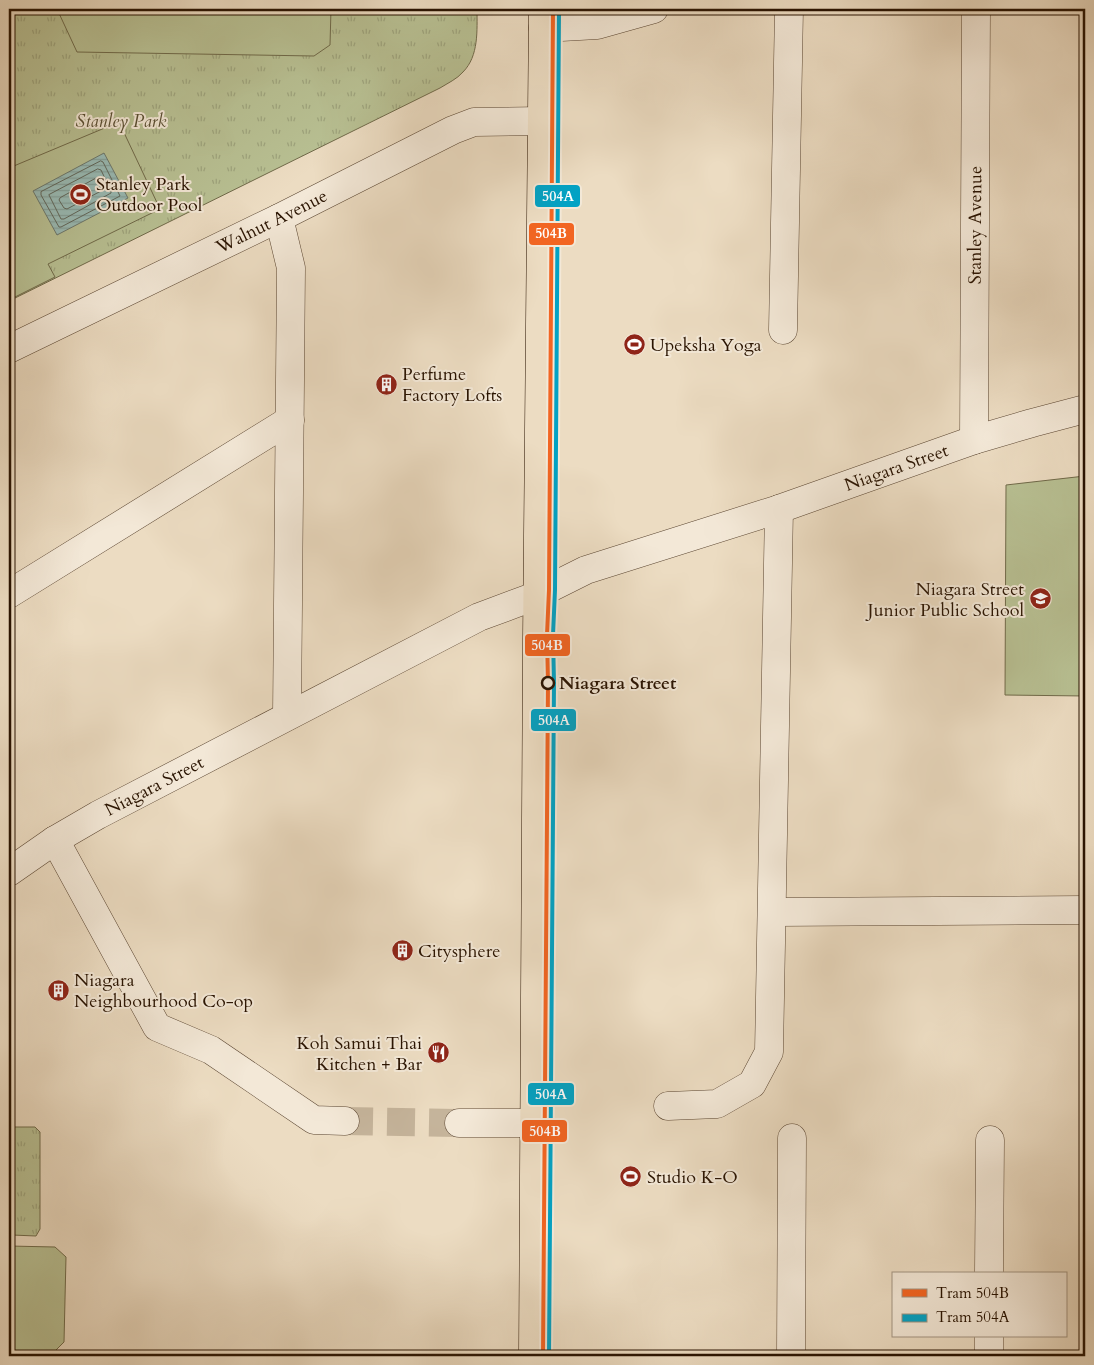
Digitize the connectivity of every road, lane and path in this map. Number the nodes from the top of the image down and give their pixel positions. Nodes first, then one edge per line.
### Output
1 (654, 9) edge
2 (789, 9) edge
3 (976, 9) edge
4 (543, 18) edge
5 (542, 121) junction
6 (278, 218) junction
7 (783, 330) dead end
8 (9, 349) edge
9 (1085, 409) edge
10 (290, 420) junction
11 (974, 440) junction
12 (780, 510) junction
13 (9, 594) edge
14 (539, 594) junction
15 (288, 716) junction
16 (55, 840) junction
17 (9, 872) edge
18 (1085, 910) edge
19 (773, 912) junction
20 (668, 1106) dead end
21 (345, 1121) tunnel mouth
22 (459, 1123) tunnel mouth
23 (535, 1123) junction
24 (792, 1138) dead end
25 (990, 1140) dead end
26 (989, 1272) edge
27 (989, 1338) edge
28 (533, 1356) edge
29 (792, 1356) edge
30 (989, 1356) edge

1 - 4 street
2 - 7 street
3 - 11 street, Stanley Avenue
4 - 5 main road
5 - 6 street, Walnut Avenue
5 - 14 main road
6 - 8 street, Walnut Avenue
6 - 10 street
9 - 11 street, Niagara Street
10 - 13 street
10 - 15 street
11 - 12 street, Niagara Street
12 - 14 street, Niagara Street
12 - 19 street
14 - 15 street, Niagara Street
14 - 23 main road
15 - 16 street, Niagara Street
16 - 17 street, Niagara Street
16 - 21 street
18 - 19 street
19 - 20 street
22 - 23 street
23 - 28 main road
24 - 29 street
25 - 26 street
27 - 30 street

